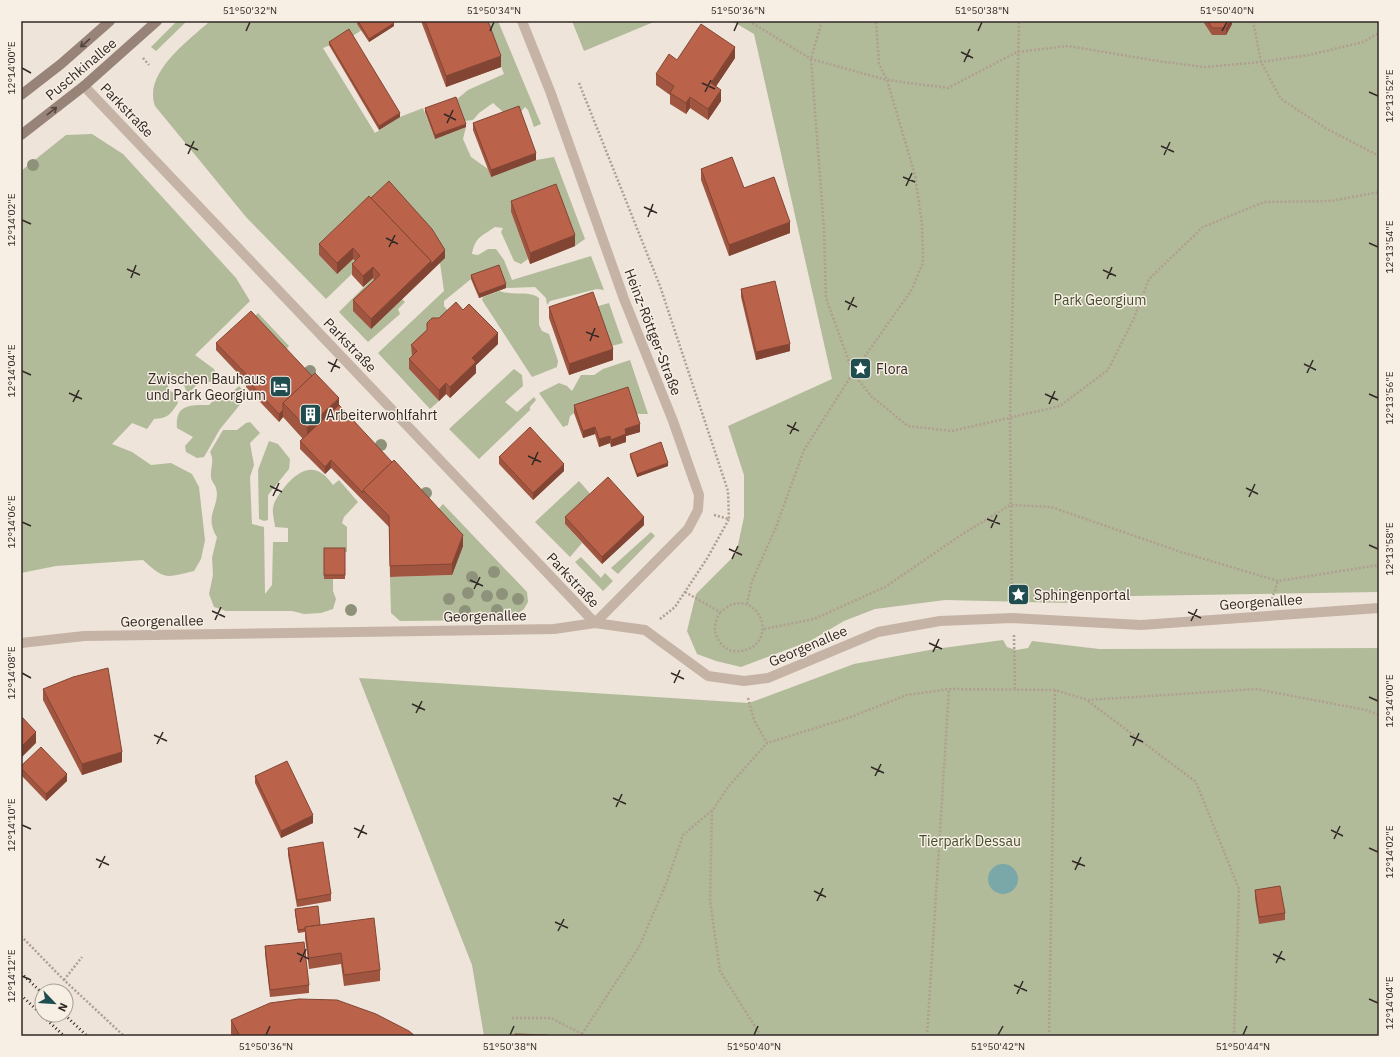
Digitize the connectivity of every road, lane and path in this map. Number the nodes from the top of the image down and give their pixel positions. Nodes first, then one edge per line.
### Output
1 (110, 21) edge
2 (157, 21) edge
3 (522, 21) edge
4 (749, 21) edge
5 (822, 21) edge
6 (876, 21) edge
7 (1019, 21) edge
8 (1253, 21) edge
9 (1379, 33) edge
10 (1017, 52) junction
11 (811, 59) junction
12 (1261, 62) junction
13 (887, 80) junction
14 (578, 83) dead end
15 (84, 86) junction
16 (21, 95) edge
17 (21, 135) edge
18 (1379, 156) edge
19 (1379, 192) edge
20 (853, 373) junction
21 (1010, 418) junction
22 (1010, 505) junction
23 (698, 510) junction
24 (730, 519) junction
25 (1379, 565) edge
26 (685, 592) junction
27 (747, 604) junction
28 (1379, 608) edge
29 (720, 612) junction
30 (1012, 618) junction
31 (595, 623) junction
32 (764, 629) junction
33 (646, 630) junction
34 (21, 644) edge
35 (744, 681) junction
36 (949, 689) junction
37 (1055, 690) junction
38 (1015, 691) junction
39 (1088, 700) junction
40 (1379, 716) edge
41 (767, 743) junction
42 (712, 811) junction
43 (21, 936) edge
44 (82, 957) dead end
45 (64, 980) junction
46 (512, 1018) dead end
47 (582, 1034) junction
48 (124, 1036) edge
49 (586, 1036) edge
50 (761, 1036) edge
51 (927, 1036) edge
52 (1049, 1036) edge
53 (1056, 1036) edge
54 (1082, 1036) edge
55 (1234, 1036) edge

1 -> 16 main road, Puschkinallee
2 - 15 main road, Puschkinallee
3 - 23 street, Heinz-Röttger-Straße
4 - 11 path
5 - 11 path
6 - 13 path
7 - 10 path
8 - 12 path
9 - 12 path
10 - 12 path
10 - 13 path
10 - 21 path
11 - 13 path
11 - 20 path
12 - 18 path
13 - 20 path
14 - 24 path
17 -> 15 main road, Puschkinallee
15 - 31 street, Parkstraße
19 - 21 path
20 - 21 path
20 - 27 path
21 - 22 path
22 - 25 path
22 - 30 path
22 - 32 path
23 - 24 path
23 - 31 street, Heinz-Röttger-Straße
24 - 26 path
26 - 29 path
26 - 33 path
27 - 29 path
27 - 32 path
28 - 30 street, Georgenallee
29 - 32 path
30 - 35 street, Georgenallee
30 - 38 path
31 - 33 street, Georgenallee
31 - 34 street, Georgenallee
33 - 35 street, Georgenallee
35 - 41 path
36 - 38 path
36 - 41 path
36 - 51 path
37 - 38 path
37 - 39 path
37 - 52 path
39 - 40 path
39 - 55 path
41 - 42 path
42 - 47 path
42 - 50 path
43 - 45 path
44 - 45 path
45 - 48 path
46 - 47 path
47 - 49 path
53 - 54 path

